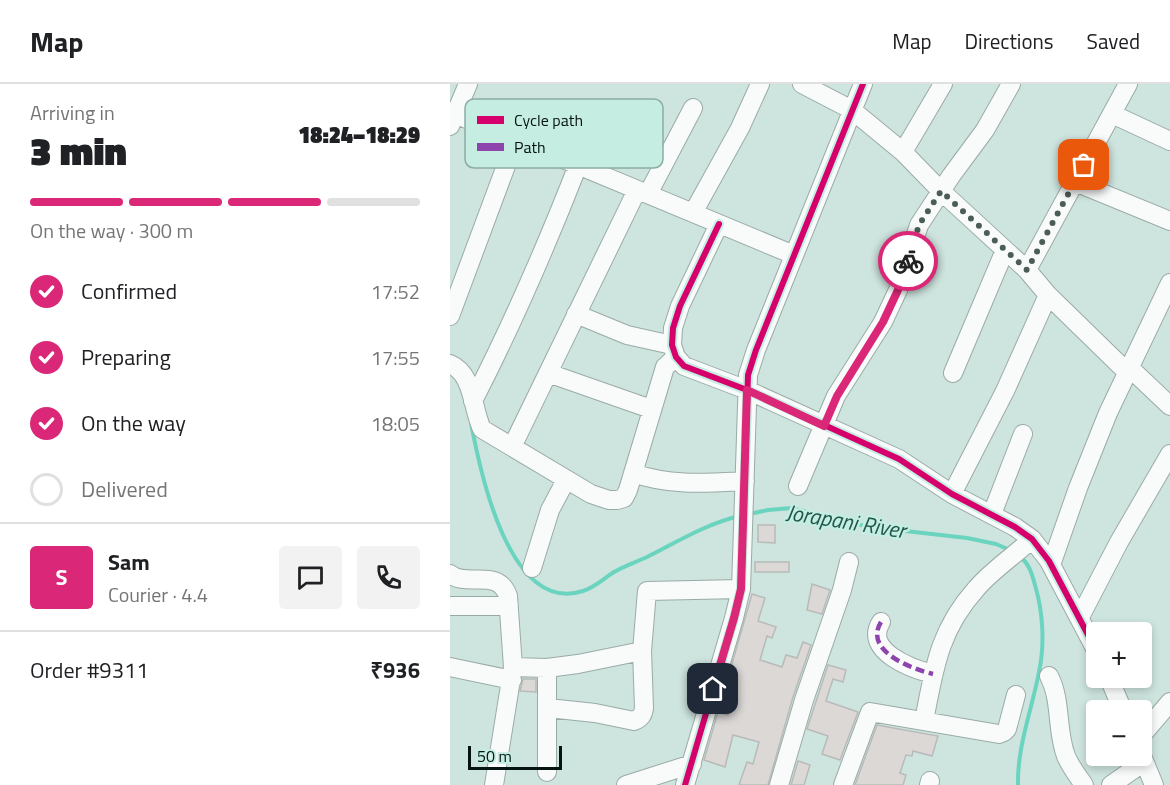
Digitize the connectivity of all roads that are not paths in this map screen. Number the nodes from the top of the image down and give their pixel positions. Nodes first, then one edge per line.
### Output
1 (468, 84) edge
2 (760, 84) edge
3 (802, 84) edge
4 (863, 84) edge
5 (944, 84) edge
6 (1011, 84) edge
7 (1128, 84) edge
8 (693, 108) dead end
9 (852, 110) junction
10 (1112, 114) junction
11 (452, 117) edge
12 (1170, 141) edge
13 (903, 152) junction
14 (663, 158) edge
15 (505, 168) edge
16 (577, 168) edge
17 (585, 168) edge
18 (657, 168) edge
19 (1075, 182) junction
20 (941, 191) junction
21 (643, 192) junction
22 (693, 213) junction
23 (1170, 221) edge
24 (719, 224) junction
25 (1005, 250) junction
26 (794, 255) junction
27 (1027, 270) junction
28 (1170, 284) edge
29 (1048, 295) junction
30 (576, 314) junction
31 (450, 316) edge
32 (674, 351) junction
33 (450, 364) edge
34 (1129, 370) junction
35 (548, 373) junction
36 (953, 373) dead end
37 (747, 390) junction
38 (473, 401) junction
39 (1170, 405) edge
40 (651, 409) junction
41 (824, 426) junction
42 (1023, 434) dead end
43 (512, 447) junction
44 (1170, 454) edge
45 (633, 473) junction
46 (566, 480) junction
47 (745, 484) junction
48 (798, 486) dead end
49 (952, 494) junction
50 (992, 514) junction
51 (1028, 543) junction
52 (849, 562) dead end
53 (1051, 565) junction
54 (532, 568) dead end
55 (450, 574) edge
56 (741, 589) junction
57 (450, 606) edge
58 (509, 606) junction
59 (1080, 617) junction
60 (881, 622) dead end
61 (1086, 629) edge
62 (642, 651) junction
63 (450, 667) edge
64 (547, 668) junction
65 (512, 673) junction
66 (933, 674) junction
67 (1049, 676) dead end
68 (1016, 695) dead end
69 (548, 708) junction
70 (1168, 709) edge
71 (924, 721) junction
72 (1152, 725) edge
73 (692, 764) junction
74 (1135, 766) edge
75 (1146, 766) edge
76 (547, 772) dead end
77 (494, 785) edge
78 (626, 785) edge
79 (686, 785) edge
80 (778, 785) edge
81 (843, 785) edge
82 (1084, 785) edge
83 (1112, 785) edge
84 (1154, 785) edge

1 - 11 street
2 - 22 street
3 - 9 street
4 - 9 street
5 - 13 street
6 - 20 street
7 - 10 street
8 - 14 street
9 - 13 street
9 - 26 street
10 - 12 street
10 - 19 street
13 - 20 street
15 - 31 street
16 - 38 street
17 - 21 street
18 - 21 street
19 - 23 street
19 - 27 street
20 - 25 street
20 - 41 street
21 - 22 street
21 - 30 street
22 - 24 street
24 - 26 street
24 - 32 street
25 - 27 street
25 - 36 street
26 - 37 street
27 - 29 street
28 - 34 street
29 - 34 street
29 - 49 street
30 - 32 street
30 - 35 street
32 - 37 street
32 - 40 street
33 - 38 street
34 - 39 street
34 - 53 street
35 - 40 street
35 - 43 street
37 - 41 street
37 - 47 street
38 - 43 street
40 - 45 street
41 - 48 street
41 - 49 street
42 - 50 street
43 - 46 street
44 - 59 street
45 - 46 street
45 - 47 street
46 - 54 street
47 - 56 street
49 - 50 street
50 - 51 street
51 - 53 street
51 - 66 street
52 - 80 street
53 - 59 street
55 - 58 street
56 - 62 street
56 - 73 street
57 - 58 street
58 - 65 street
59 - 61 street
60 - 66 street
62 - 64 street
62 - 69 street
63 - 65 street
64 - 65 street
64 - 69 street
65 - 77 street
66 - 71 street
67 - 82 street
68 - 71 street
69 - 76 street
70 - 72 street
71 - 81 street
73 - 78 street
73 - 79 street
74 - 83 street
75 - 84 street

